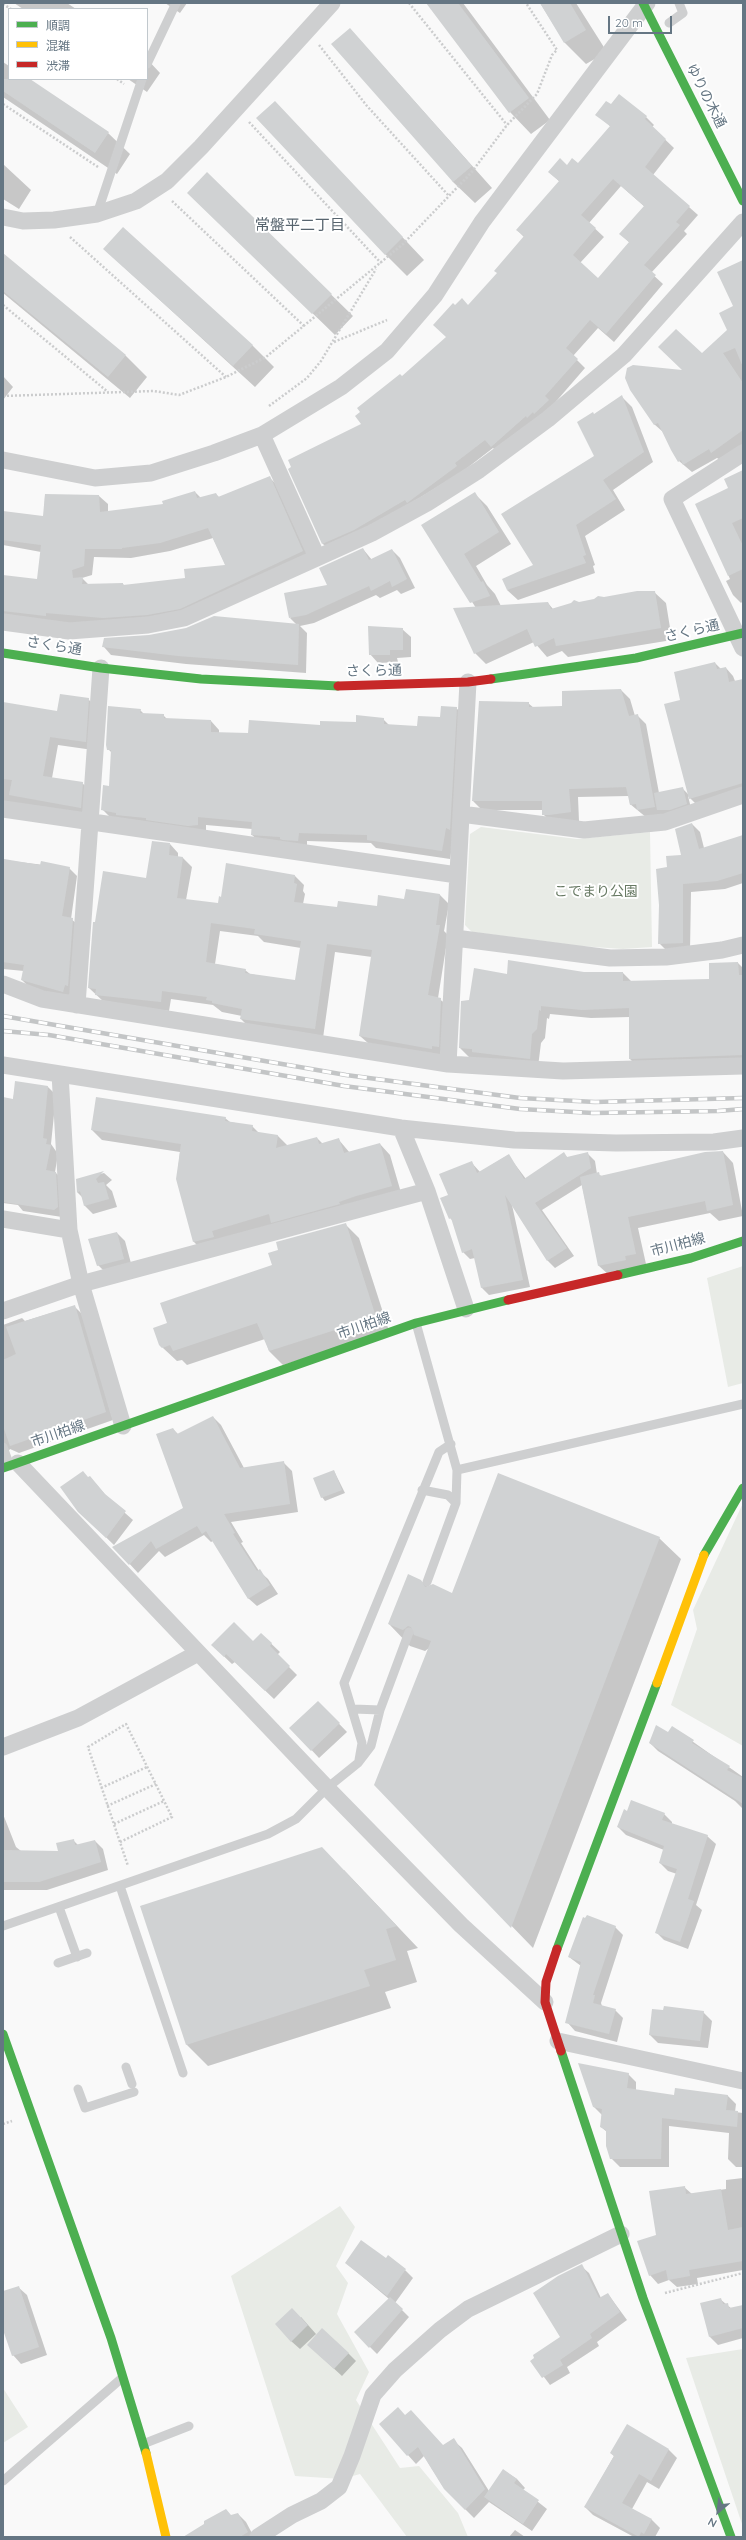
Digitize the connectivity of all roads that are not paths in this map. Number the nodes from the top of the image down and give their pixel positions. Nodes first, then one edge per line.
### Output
1 (176, 3) edge
2 (332, 3) edge
3 (679, 3) edge
4 (645, 4) edge
5 (669, 23) dead end
6 (148, 62) edge
7 (142, 80) edge
8 (743, 201) edge
9 (97, 214) junction
10 (3, 216) edge
11 (743, 222) edge
12 (262, 434) junction
13 (743, 453) edge
14 (3, 460) edge
15 (317, 557) junction
16 (3, 622) edge
17 (741, 639) edge
18 (3, 653) edge
19 (101, 668) junction
20 (468, 682) junction
21 (743, 795) edge
22 (3, 809) edge
23 (461, 814) junction
24 (90, 822) junction
25 (457, 875) junction
26 (455, 938) junction
27 (743, 945) edge
28 (3, 984) edge
29 (77, 1005) junction
30 (448, 1064) junction
31 (3, 1065) edge
32 (743, 1066) edge
33 (60, 1074) junction
34 (401, 1128) junction
35 (743, 1138) edge
36 (427, 1191) junction
37 (3, 1219) edge
38 (69, 1230) junction
39 (743, 1242) edge
40 (81, 1284) junction
41 (466, 1309) junction
42 (3, 1311) edge
43 (416, 1323) junction
44 (743, 1404) edge
45 (123, 1426) junction
46 (451, 1444) junction
47 (3, 1447) edge
48 (10, 1465) edge
49 (457, 1470) junction
50 (743, 1488) edge
51 (422, 1490) junction
52 (456, 1503) junction
53 (427, 1582) dead end
54 (409, 1632) dead end
55 (198, 1653) junction
56 (354, 1709) junction
57 (380, 1710) junction
58 (3, 1747) edge
59 (358, 1763) junction
60 (327, 1788) junction
61 (120, 1886) junction
62 (60, 1907) junction
63 (3, 1926) edge
64 (87, 1953) dead end
65 (77, 1957) junction
66 (58, 1963) dead end
67 (545, 2002) junction
68 (3, 2034) edge
69 (558, 2041) junction
70 (126, 2068) dead end
71 (183, 2073) dead end
72 (743, 2081) edge
73 (78, 2089) dead end
74 (620, 2234) junction
75 (123, 2377) junction
76 (189, 2426) dead end
77 (143, 2444) junction
78 (3, 2481) edge
79 (166, 2537) edge
80 (258, 2537) edge
81 (731, 2537) edge

1 - 6 lane
2 - 9 street
3 - 5 lane
4 - 8 street, ゆりの木通
4 - 12 street
7 - 9 lane
9 - 10 street
11 - 15 street
12 - 14 street
12 - 15 street
13 - 17 street
15 - 16 street
17 - 20 street, さくら通
18 - 19 street, さくら通
19 - 20 street, さくら通
19 - 24 street
20 - 23 street
21 - 23 street
22 - 24 street
23 - 25 street
24 - 25 street
24 - 29 street
25 - 26 street
26 - 27 street
26 - 30 street
28 - 29 street
29 - 30 street
30 - 32 street
31 - 33 street
33 - 34 street
33 - 38 street
34 - 35 street
34 - 36 street
36 - 40 street
36 - 41 street
37 - 38 street
38 - 40 street
39 - 41 street, 市川柏線
40 - 42 street
40 - 45 street
41 - 43 street, 市川柏線
43 - 45 street, 市川柏線
43 - 46 lane
44 - 49 lane
45 - 48 street, 市川柏線
46 - 49 lane
46 - 51 lane
47 - 48 lane
48 - 55 street
49 - 52 lane
50 - 67 street
51 - 52 lane
51 - 56 lane
52 - 53 lane
54 - 57 lane
55 - 58 street
55 - 60 street
56 - 57 lane
56 - 59 lane
57 - 59 lane
59 - 60 lane
60 - 61 lane
60 - 67 street
61 - 62 lane
61 - 71 lane
62 - 63 lane
62 - 65 lane
64 - 65 lane
65 - 66 lane
67 - 69 street
68 - 75 street
69 - 72 street
69 - 74 street
70 - 73 lane
74 - 80 street
74 - 81 street
75 - 77 street
75 - 78 lane
76 - 77 lane
77 - 79 street

